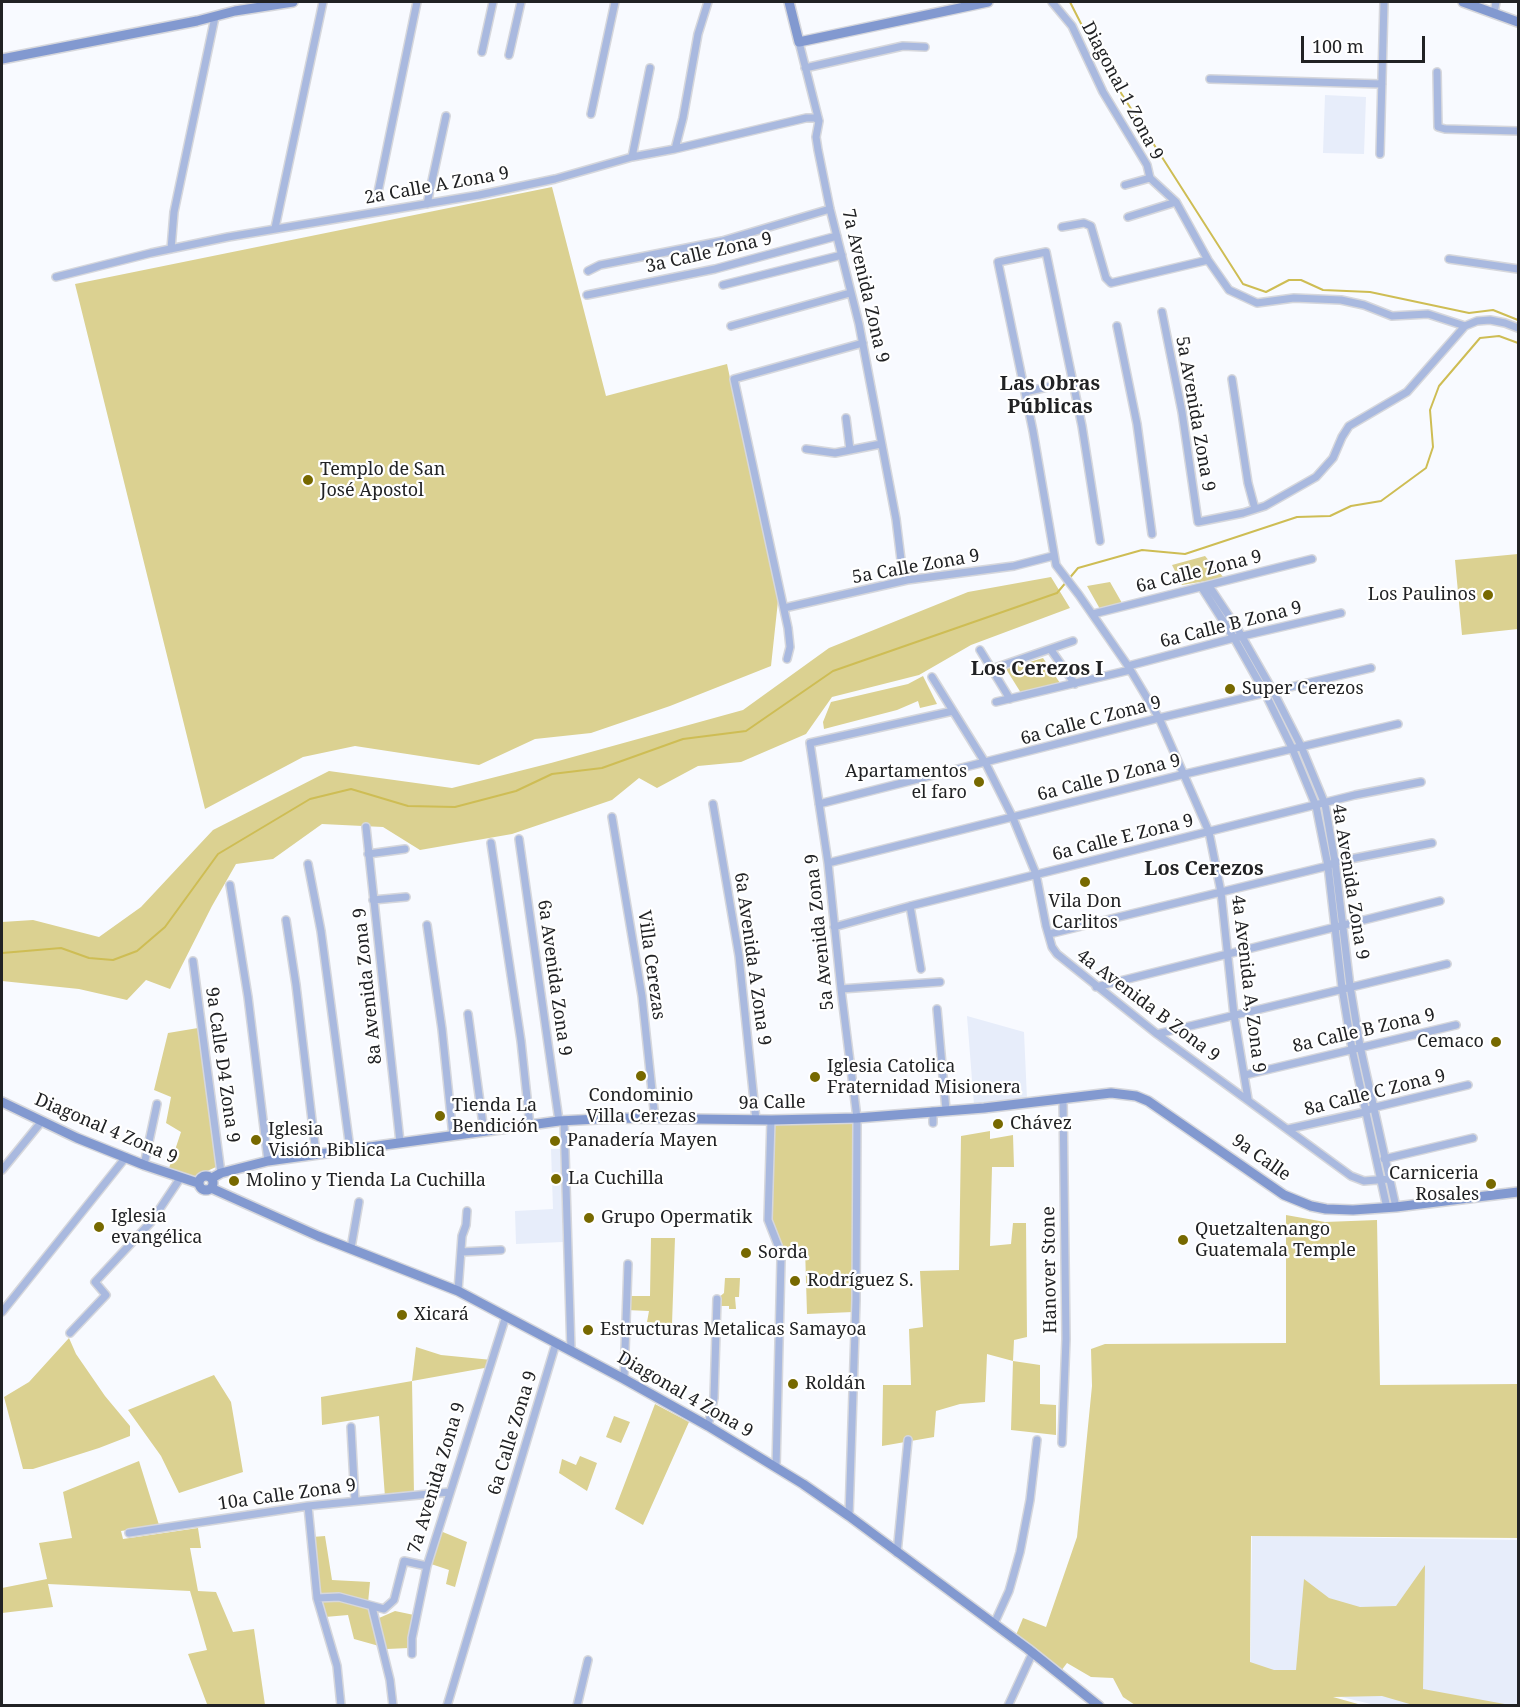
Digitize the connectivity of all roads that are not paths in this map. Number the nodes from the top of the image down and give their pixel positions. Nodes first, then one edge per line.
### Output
1 (293, 2) edge
2 (323, 2) edge
3 (417, 2) edge
4 (492, 2) edge
5 (521, 2) edge
6 (615, 2) edge
7 (708, 2) edge
8 (789, 2) edge
9 (988, 2) edge
10 (1052, 2) edge
11 (1384, 2) edge
12 (1463, 2) edge
13 (1496, 2) edge
14 (1494, 13) junction
15 (215, 17) junction
16 (1518, 22) edge
17 (799, 42) junction
18 (925, 47) dead end
19 (482, 52) dead end
20 (509, 55) dead end
21 (2, 59) edge
22 (650, 68) dead end
23 (805, 68) junction
24 (1437, 72) dead end
25 (1210, 80) dead end
26 (1382, 84) junction
27 (591, 114) dead end
28 (446, 116) dead end
29 (819, 121) junction
30 (1518, 131) edge
31 (675, 149) junction
32 (1380, 154) dead end
33 (632, 157) junction
34 (1150, 178) junction
35 (1125, 185) dead end
36 (377, 197) dead end
37 (1176, 202) junction
38 (427, 204) junction
39 (830, 209) junction
40 (1128, 217) dead end
41 (1062, 227) dead end
42 (275, 228) junction
43 (837, 236) junction
44 (171, 249) junction
45 (842, 255) junction
46 (1449, 259) dead end
47 (1208, 260) junction
48 (1518, 269) edge
49 (588, 271) dead end
50 (56, 277) dead end
51 (723, 285) dead end
52 (850, 293) junction
53 (587, 295) dead end
54 (1161, 312) dead end
55 (731, 326) dead end
56 (1117, 326) dead end
57 (1465, 326) junction
58 (1518, 328) edge
59 (862, 343) junction
60 (1232, 379) dead end
61 (1074, 381) junction
62 (1025, 392) junction
63 (846, 418) dead end
64 (882, 444) junction
65 (806, 449) dead end
66 (850, 450) junction
67 (1255, 509) junction
68 (1152, 534) dead end
69 (1100, 541) dead end
70 (1053, 556) junction
71 (1312, 559) dead end
72 (907, 580) junction
73 (1205, 587) junction
74 (784, 608) junction
75 (1341, 613) dead end
76 (1092, 614) junction
77 (1238, 637) junction
78 (1072, 641) dead end
79 (980, 650) dead end
80 (1052, 650) junction
81 (787, 659) dead end
82 (1129, 668) junction
83 (992, 669) junction
84 (1371, 669) dead end
85 (932, 676) dead end
86 (1075, 684) junction
87 (1273, 692) junction
88 (1265, 693) junction
89 (1010, 699) junction
90 (996, 702) dead end
91 (953, 711) junction
92 (1159, 718) junction
93 (1398, 724) dead end
94 (1301, 746) junction
95 (1292, 748) junction
96 (986, 764) junction
97 (1185, 774) junction
98 (1421, 782) dead end
99 (713, 804) dead end
100 (819, 804) junction
101 (1324, 804) junction
102 (1316, 806) junction
103 (612, 817) dead end
104 (1012, 818) junction
105 (366, 827) dead end
106 (1209, 832) junction
107 (519, 839) dead end
108 (491, 843) dead end
109 (1432, 843) dead end
110 (405, 849) dead end
111 (368, 854) junction
112 (828, 863) junction
113 (308, 864) dead end
114 (1332, 864) junction
115 (1036, 874) junction
116 (230, 885) dead end
117 (1221, 892) junction
118 (406, 897) dead end
119 (373, 900) junction
120 (1440, 901) dead end
121 (910, 906) junction
122 (286, 920) dead end
123 (427, 925) dead end
124 (1340, 926) junction
125 (834, 927) junction
126 (1048, 934) junction
127 (1228, 953) junction
128 (193, 961) dead end
129 (1447, 964) dead end
130 (921, 969) dead end
131 (940, 982) dead end
132 (1096, 987) junction
133 (1346, 987) junction
134 (841, 989) junction
135 (937, 1009) dead end
136 (468, 1014) dead end
137 (1234, 1015) junction
138 (1456, 1024) dead end
139 (1157, 1034) junction
140 (1356, 1048) junction
141 (1245, 1075) junction
142 (1468, 1084) dead end
143 (1063, 1098) junction
144 (1248, 1099) junction
145 (2, 1102) edge
146 (157, 1104) dead end
147 (1372, 1108) junction
148 (946, 1110) junction
149 (933, 1111) junction
150 (1365, 1112) junction
151 (857, 1118) junction
152 (655, 1119) junction
153 (561, 1120) junction
154 (756, 1120) junction
155 (771, 1120) junction
156 (42, 1121) junction
157 (933, 1123) dead end
158 (530, 1126) junction
159 (1288, 1130) junction
160 (484, 1132) junction
161 (453, 1136) junction
162 (1473, 1138) dead end
163 (400, 1142) junction
164 (351, 1149) junction
165 (316, 1154) junction
166 (126, 1157) junction
167 (1384, 1159) junction
168 (268, 1161) junction
169 (144, 1165) junction
170 (2, 1170) edge
171 (221, 1173) junction
172 (181, 1177) junction
173 (1385, 1180) junction
174 (212, 1183) junction
175 (1518, 1192) edge
176 (359, 1202) dead end
177 (1391, 1207) junction
178 (467, 1211) dead end
179 (351, 1248) junction
180 (501, 1250) dead end
181 (461, 1252) junction
182 (628, 1264) dead end
183 (458, 1291) junction
184 (717, 1299) dead end
185 (2, 1312) edge
186 (506, 1316) junction
187 (70, 1333) dead end
188 (556, 1343) junction
189 (571, 1351) junction
190 (624, 1379) junction
191 (708, 1426) junction
192 (351, 1427) dead end
193 (908, 1440) dead end
194 (1037, 1440) dead end
195 (1062, 1443) dead end
196 (776, 1468) junction
197 (449, 1492) junction
198 (355, 1501) junction
199 (308, 1506) junction
200 (849, 1516) junction
201 (129, 1533) dead end
202 (897, 1553) junction
203 (427, 1566) junction
204 (317, 1598) junction
205 (372, 1607) junction
206 (994, 1624) junction
207 (1033, 1653) junction
208 (412, 1654) dead end
209 (588, 1660) dead end
210 (340, 1706) edge
211 (393, 1706) edge
212 (447, 1706) edge
213 (577, 1706) edge
214 (1008, 1706) edge
215 (1099, 1706) edge

1 - 15 street
2 - 42 street
3 - 36 street
4 - 19 street
5 - 20 street
6 - 27 street
7 - 31 street
8 - 17 street, 7a Avenida Zona 9
9 - 17 street
10 - 34 street, Diagonal 1 Zona 9
11 - 26 street
12 - 14 street
13 - 14 street
14 - 16 street
15 - 21 street
15 - 44 street
17 - 23 street, 7a Avenida Zona 9
18 - 23 street
22 - 33 street
23 - 29 street, 7a Avenida Zona 9
24 - 30 street
25 - 26 street
26 - 32 street
28 - 38 street
29 - 31 street, 2a Calle A Zona 9
29 - 39 street, 7a Avenida Zona 9
31 - 33 street, 2a Calle A Zona 9
33 - 38 street, 2a Calle A Zona 9
34 - 35 street
34 - 37 street, Diagonal 1 Zona 9
37 - 40 street
37 - 47 street, Diagonal 1 Zona 9
38 - 42 street, 2a Calle A Zona 9
39 - 43 street, 7a Avenida Zona 9
39 - 49 street
41 - 47 street
42 - 44 street, 2a Calle A Zona 9
43 - 45 street, 7a Avenida Zona 9
43 - 53 street, 3a Calle Zona 9
44 - 50 street, 2a Calle A Zona 9
45 - 51 street
45 - 52 street, 7a Avenida Zona 9
46 - 48 street
47 - 57 street, Diagonal 1 Zona 9
52 - 55 street
52 - 59 street, 7a Avenida Zona 9
54 - 67 street, 5a Avenida Zona 9
56 - 68 street
57 - 58 street
57 - 67 street
59 - 64 street, 7a Avenida Zona 9
59 - 74 street
60 - 67 street
61 - 62 street
61 - 62 street
61 - 69 street
62 - 70 street
63 - 66 street
64 - 66 street
64 - 72 street, 7a Avenida Zona 9
65 - 66 street
70 - 72 street, 5a Calle Zona 9
70 - 76 street, 4a Avenida A, Zona 9
71 - 73 street, 6a Calle Zona 9
72 - 74 street, 5a Calle Zona 9
73 - 76 street, 6a Calle Zona 9
73 - 77 street, 4a Avenida Zona 9
74 - 81 street
75 - 77 street, 6a Calle B Zona 9
76 - 82 street, 4a Avenida A, Zona 9
77 - 82 street, 6a Calle B Zona 9
77 - 87 street, 4a Avenida Zona 9
77 - 88 street, 4a Avenida Zona 9
78 - 80 street
79 - 83 street
80 - 83 street
80 - 86 street
82 - 86 street, 6a Calle B Zona 9
82 - 92 street, 4a Avenida A, Zona 9
83 - 89 street
84 - 87 street, 6a Calle C Zona 9
85 - 91 street, 4a Avenida B Zona 9
86 - 89 street, 6a Calle B Zona 9
87 - 88 street, 6a Calle C Zona 9
87 - 94 street, 4a Avenida Zona 9
88 - 92 street, 6a Calle C Zona 9
88 - 95 street, 4a Avenida Zona 9
89 - 90 street, 6a Calle B Zona 9
91 - 96 street, 4a Avenida B Zona 9
91 - 100 street, 5a Avenida Zona 9
92 - 96 street, 6a Calle C Zona 9
92 - 97 street, 4a Avenida A, Zona 9
93 - 94 street, 6a Calle D Zona 9
94 - 95 street, 6a Calle D Zona 9
94 - 101 street, 4a Avenida Zona 9
95 - 97 street, 6a Calle D Zona 9
95 - 102 street, 4a Avenida Zona 9
96 - 100 street, 6a Calle C Zona 9
96 - 104 street, 4a Avenida B Zona 9
97 - 104 street, 6a Calle D Zona 9
97 - 106 street, 4a Avenida A, Zona 9
98 - 101 street, 6a Calle E Zona 9
99 - 154 street, 6a Avenida A Zona 9
100 - 112 street, 5a Avenida Zona 9
101 - 102 street, 6a Calle E Zona 9
101 - 114 street, 4a Avenida Zona 9
102 - 106 street, 6a Calle E Zona 9
102 - 114 street, 4a Avenida Zona 9
103 - 152 street, Villa Cerezas
104 - 112 street, 6a Calle D Zona 9
104 - 115 street, 4a Avenida B Zona 9
105 - 111 street, 8a Avenida Zona 9
106 - 115 street, 6a Calle E Zona 9
106 - 117 street, 4a Avenida A, Zona 9
107 - 153 street, 6a Avenida Zona 9
108 - 158 street
109 - 114 street
110 - 111 street
111 - 119 street, 8a Avenida Zona 9
112 - 125 street, 5a Avenida Zona 9
113 - 164 street
114 - 117 street
114 - 124 street, 4a Avenida Zona 9
115 - 121 street, 6a Calle E Zona 9
115 - 126 street, 4a Avenida B Zona 9
116 - 168 street
117 - 126 street
117 - 127 street, 4a Avenida A, Zona 9
118 - 119 street
119 - 163 street, 8a Avenida Zona 9
120 - 124 street
121 - 125 street, 6a Calle E Zona 9
121 - 130 street
122 - 165 street
123 - 161 street
124 - 127 street
124 - 133 street, 4a Avenida Zona 9
125 - 134 street, 5a Avenida Zona 9
126 - 132 street, 4a Avenida B Zona 9
127 - 132 street
127 - 137 street, 4a Avenida A, Zona 9
128 - 171 street, 9a Calle D4 Zona 9
129 - 133 street
131 - 134 street
132 - 139 street, 4a Avenida B Zona 9
133 - 137 street
133 - 140 street, 4a Avenida Zona 9
134 - 151 street, 5a Avenida Zona 9
135 - 148 street
136 - 160 street
137 - 139 street
137 - 141 street, 4a Avenida A, Zona 9
138 - 140 street, 8a Calle B Zona 9
139 - 144 street, 4a Avenida B Zona 9
140 - 141 street, 8a Calle B Zona 9
140 - 147 street, 4a Avenida Zona 9
140 - 150 street, 4a Avenida Zona 9
141 - 144 street, 4a Avenida A, Zona 9
142 - 147 street, 8a Calle C Zona 9
143 - 148 street, 9a Calle
143 - 177 street, 9a Calle
143 - 195 street, Hanover Stone
144 - 159 street, 4a Avenida B Zona 9
145 - 156 street, Diagonal 4 Zona 9
146 - 169 street
147 - 150 street, 8a Calle C Zona 9
147 - 167 street, 4a Avenida Zona 9
148 - 149 street, 9a Calle
149 - 151 street, 9a Calle
149 - 157 street
150 - 159 street, 8a Calle C Zona 9
150 - 173 street, 4a Avenida Zona 9
151 - 155 street, 9a Calle
151 - 200 street, 5a Avenida Zona 9
152 - 153 street, 9a Calle
152 - 154 street, 9a Calle
153 - 158 street, 9a Calle
153 - 189 street, 6a Avenida Zona 9
154 - 155 street, 9a Calle
155 - 196 street
156 - 166 street, Diagonal 4 Zona 9
156 - 170 street
158 - 160 street, 9a Calle
159 - 173 street, 4a Avenida B Zona 9
160 - 161 street, 9a Calle
161 - 163 street, 9a Calle
162 - 167 street
163 - 164 street, 9a Calle
164 - 165 street, 9a Calle
165 - 168 street, 9a Calle
166 - 169 street, Diagonal 4 Zona 9
166 - 185 street
167 - 173 street, 4a Avenida Zona 9
168 - 171 street, 9a Calle
169 - 172 street, Diagonal 4 Zona 9
171 - 174 street, 9a Calle
172 - 174 street, Diagonal 4 Zona 9
172 - 187 street
173 - 177 street, 4a Avenida Zona 9
174 - 179 street, Diagonal 4 Zona 9
175 - 177 street, 9a Calle
176 - 179 street
178 - 181 street
179 - 183 street, Diagonal 4 Zona 9
180 - 181 street
181 - 183 street
182 - 190 street
183 - 186 street, Diagonal 4 Zona 9
184 - 191 street
186 - 188 street, Diagonal 4 Zona 9
186 - 197 street, 7a Avenida Zona 9
188 - 189 street, Diagonal 4 Zona 9
188 - 212 street, 6a Calle Zona 9
189 - 190 street, Diagonal 4 Zona 9
190 - 191 street, Diagonal 4 Zona 9
191 - 196 street, Diagonal 4 Zona 9
192 - 198 street
193 - 202 street
194 - 206 street
196 - 200 street, Diagonal 4 Zona 9
197 - 198 street, 10a Calle Zona 9
197 - 203 street, 7a Avenida Zona 9
198 - 199 street, 10a Calle Zona 9
199 - 201 street, 10a Calle Zona 9
199 - 204 street
200 - 202 street, Diagonal 4 Zona 9
202 - 206 street, Diagonal 4 Zona 9
203 - 205 street
203 - 208 street, 7a Avenida Zona 9
204 - 205 street
204 - 210 street
205 - 211 street
206 - 207 street, Diagonal 4 Zona 9
207 - 214 street
207 - 215 street, Diagonal 4 Zona 9
209 - 213 street

